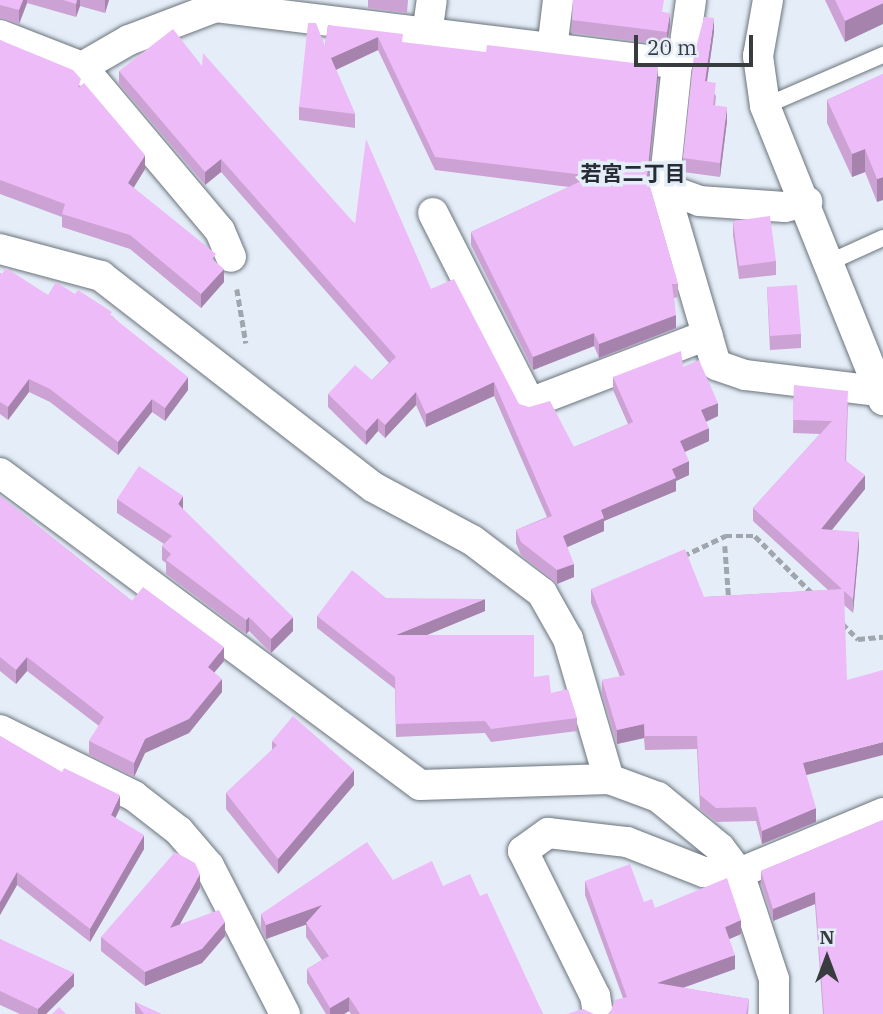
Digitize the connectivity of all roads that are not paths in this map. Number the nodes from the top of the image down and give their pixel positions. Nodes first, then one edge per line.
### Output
1 (432, 0) edge
2 (558, 0) edge
3 (691, 0) edge
4 (768, 0) edge
5 (317, 10) edge
6 (427, 34) junction
7 (0, 35) edge
8 (552, 49) junction
9 (883, 55) edge
10 (677, 64) junction
11 (82, 66) junction
12 (765, 106) junction
13 (664, 188) junction
14 (807, 202) junction
15 (433, 213) dead end
16 (883, 238) edge
17 (0, 248) edge
18 (231, 257) road end
19 (830, 262) junction
20 (708, 335) junction
21 (881, 395) edge
22 (0, 473) edge
23 (0, 730) edge
24 (609, 779) junction
25 (883, 813) edge
26 (739, 873) junction
27 (285, 1014) edge
28 (598, 1014) edge
29 (774, 1014) edge

1 - 6 street
2 - 8 street
3 - 10 street
4 - 12 street
5 - 6 street
5 - 11 street
6 - 8 street
7 - 11 street
8 - 10 street
9 - 12 lane
10 - 13 street
11 - 18 street
12 - 14 street
13 - 14 street
13 - 20 street
14 - 19 street
15 - 20 street
16 - 19 lane
17 - 24 street
19 - 21 street
20 - 21 street
22 - 24 street
23 - 27 street
24 - 26 street
25 - 26 street
26 - 28 street
26 - 29 street

